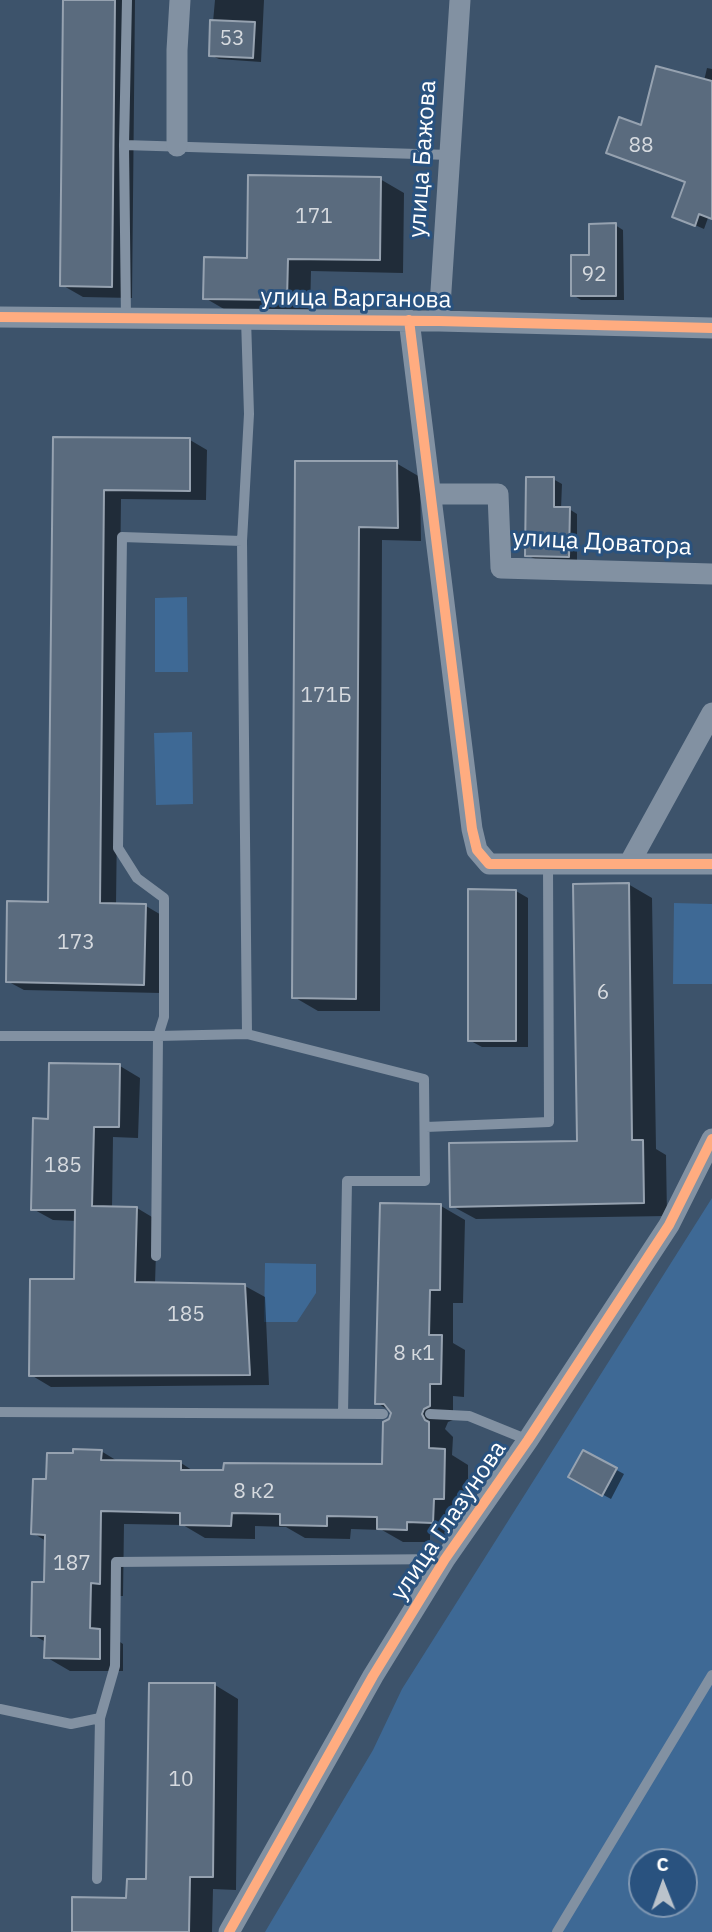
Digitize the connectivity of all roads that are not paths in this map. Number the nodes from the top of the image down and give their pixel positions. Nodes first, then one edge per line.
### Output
1 (127, 0) edge
2 (180, 0) edge
3 (460, 0) edge
4 (124, 145) junction
5 (177, 146) junction
6 (450, 155) junction
7 (0, 317) edge
8 (126, 319) junction
9 (246, 319) junction
10 (409, 320) junction
11 (439, 321) junction
12 (712, 328) edge
13 (431, 494) junction
14 (242, 541) junction
15 (712, 574) edge
16 (712, 713) edge
17 (548, 864) junction
18 (629, 864) junction
19 (712, 864) edge
20 (247, 1034) junction
21 (0, 1035) edge
22 (158, 1036) junction
23 (426, 1127) junction
24 (712, 1139) edge
25 (156, 1256) dead end
26 (0, 1412) edge
27 (343, 1414) junction
28 (383, 1414) dead end
29 (430, 1414) dead end
30 (528, 1440) junction
31 (445, 1559) junction
32 (712, 1675) edge
33 (0, 1709) edge
34 (100, 1717) junction
35 (97, 1879) dead end
36 (229, 1932) edge
37 (557, 1932) edge

1 - 4 lane
2 - 5 street
3 - 6 street, улица Бажова
4 - 5 lane
4 - 8 lane
5 - 6 lane
6 - 11 street, улица Бажова
7 - 8 street, улица Варганова
8 - 9 street, улица Варганова
9 - 10 street, улица Варганова
9 - 14 lane
10 - 11 street, улица Варганова
10 - 13 street
11 - 12 street, улица Варганова
13 - 15 street, улица Доватора
13 - 17 street
14 - 20 lane
14 - 22 lane
16 - 18 street
17 - 18 street
17 - 23 lane
18 - 19 street
20 - 22 lane
20 - 23 lane
21 - 22 lane
22 - 25 lane
23 - 27 lane
24 - 30 street, улица Глазунова
26 - 27 lane
27 - 28 lane
29 - 30 lane
30 - 31 street, улица Глазунова
31 - 34 lane
31 - 36 street, улица Глазунова
32 - 37 lane
33 - 34 lane
34 - 35 lane

